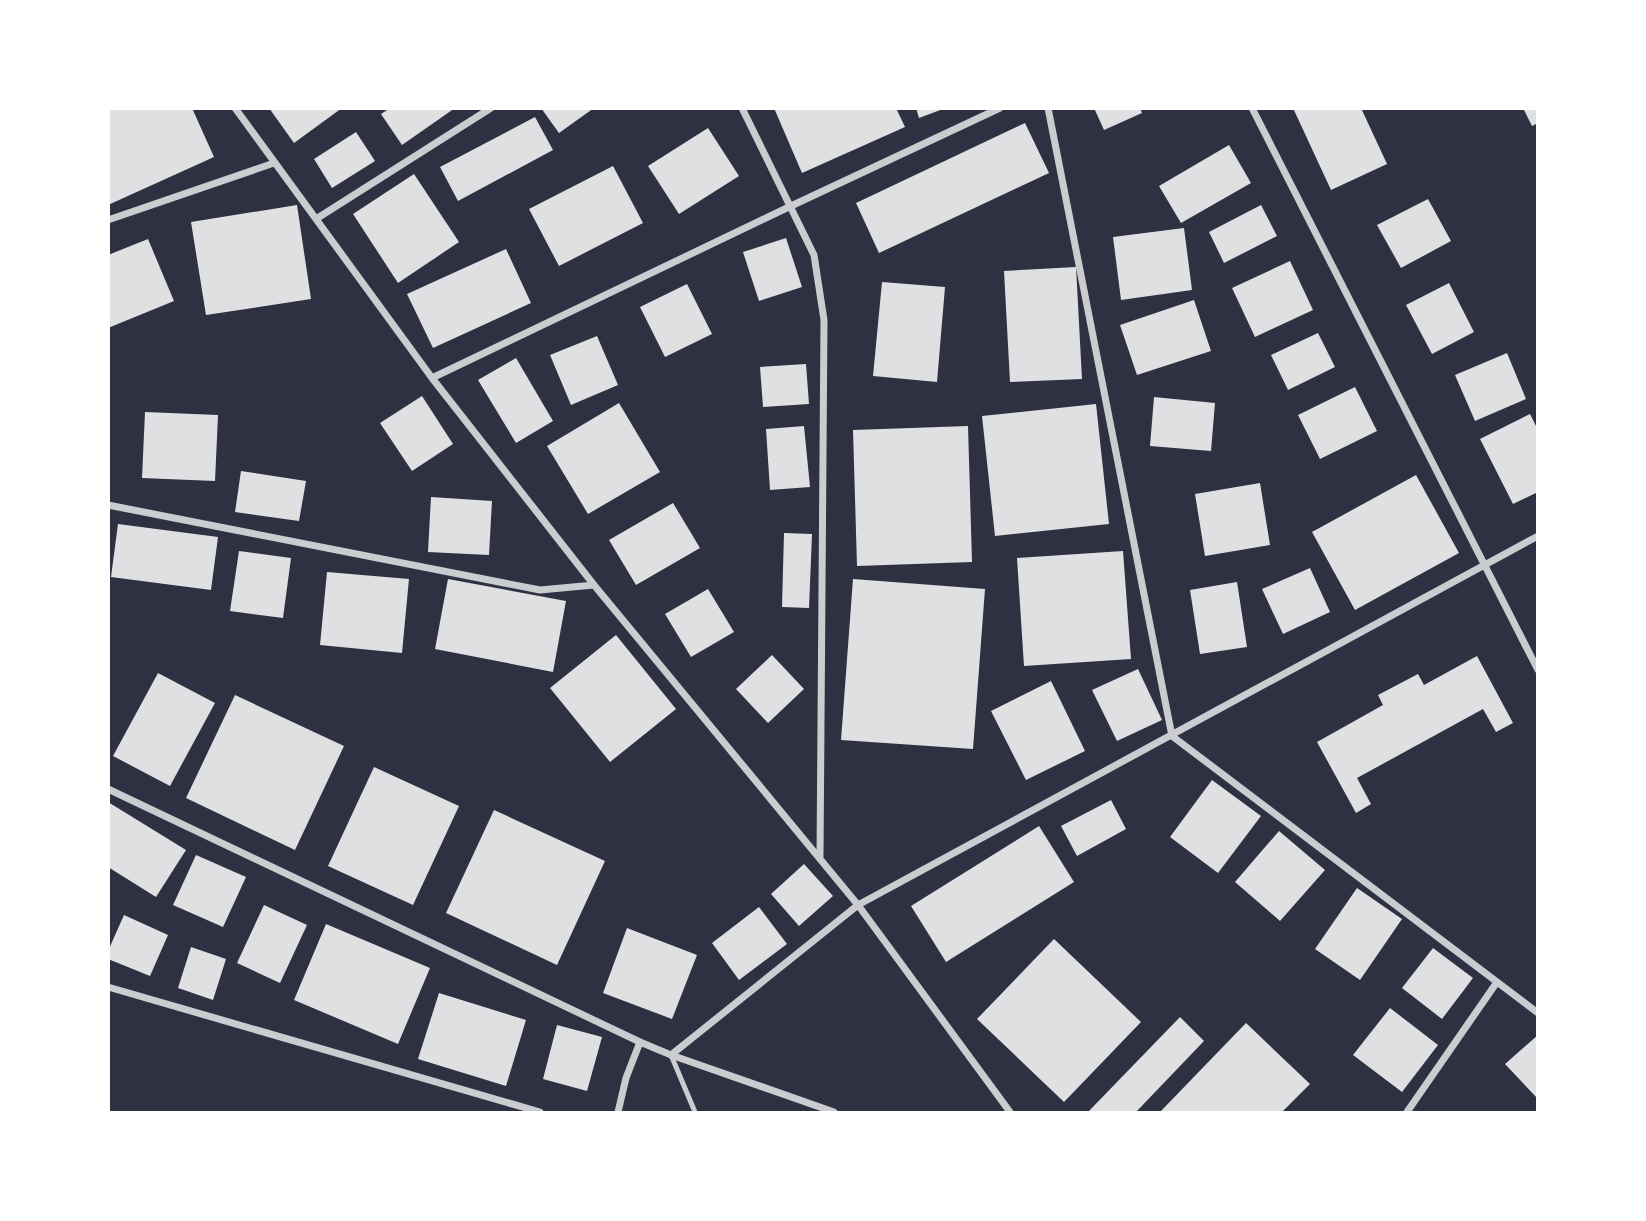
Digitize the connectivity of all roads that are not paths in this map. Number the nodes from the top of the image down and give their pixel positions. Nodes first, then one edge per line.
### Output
1 (235, 108) edge
2 (491, 108) edge
3 (742, 108) edge
4 (1000, 108) edge
5 (1048, 108) edge
6 (1252, 108) edge
7 (274, 163) junction
8 (791, 206) junction
9 (316, 219) junction
10 (108, 220) edge
11 (432, 378) junction
12 (108, 505) edge
13 (1538, 536) edge
14 (1483, 566) junction
15 (594, 585) junction
16 (1538, 670) edge
17 (1172, 736) junction
18 (108, 789) edge
19 (820, 858) junction
20 (858, 905) junction
21 (1497, 982) junction
22 (108, 987) edge
23 (1538, 1013) edge
24 (640, 1042) junction
25 (671, 1055) junction
26 (540, 1112) edge
27 (618, 1112) edge
28 (695, 1112) edge
29 (834, 1112) edge
30 (1010, 1112) edge
31 (1407, 1112) edge

1 - 7 street
2 - 9 street
3 - 8 street
4 - 8 street
5 - 17 street
6 - 14 street
7 - 9 street
7 - 10 street
8 - 11 street
8 - 19 street
9 - 11 street
11 - 15 street
12 - 15 street
13 - 14 street
14 - 16 street
14 - 17 street
15 - 19 street
17 - 20 street
17 - 21 street
18 - 24 street
19 - 20 street
20 - 25 street
20 - 30 street
21 - 23 street
21 - 31 street
22 - 26 street
24 - 25 street
24 - 27 street
25 - 28 lane
25 - 29 street

